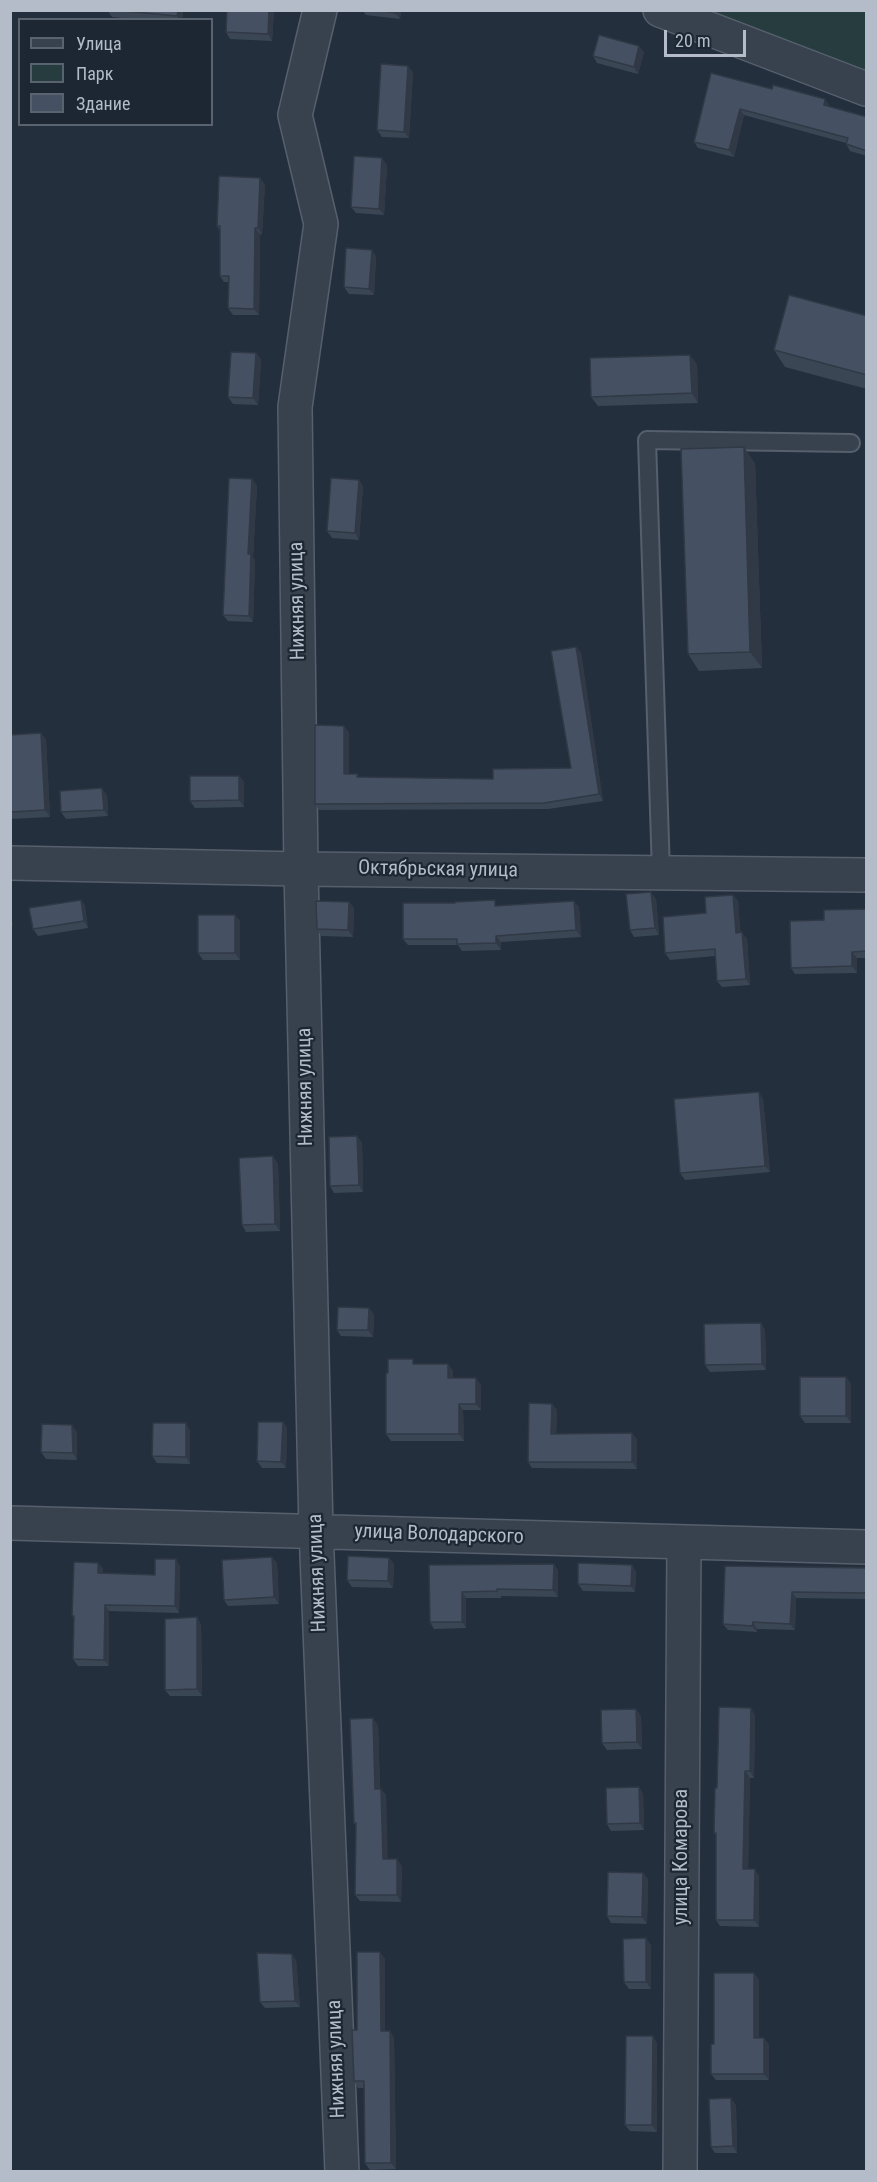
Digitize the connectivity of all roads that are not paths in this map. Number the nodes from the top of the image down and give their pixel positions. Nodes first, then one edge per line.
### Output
1 (320, 10) edge
2 (660, 10) edge
3 (867, 90) edge
4 (851, 443) dead end
5 (10, 863) edge
6 (301, 869) junction
7 (661, 873) junction
8 (867, 875) edge
9 (10, 1523) edge
10 (316, 1530) junction
11 (684, 1543) junction
12 (867, 1547) edge
13 (342, 2172) edge
14 (680, 2172) edge

1 - 6 street, Нижняя улица
2 - 3 street
4 - 7 lane
5 - 6 street, Октябрьская улица
6 - 7 street, Октябрьская улица
6 - 10 street, Нижняя улица
7 - 8 street, Октябрьская улица
9 - 10 street, улица Володарского
10 - 11 street, улица Володарского
10 - 13 street, Нижняя улица
11 - 12 street, улица Володарского
11 - 14 street, улица Комарова

